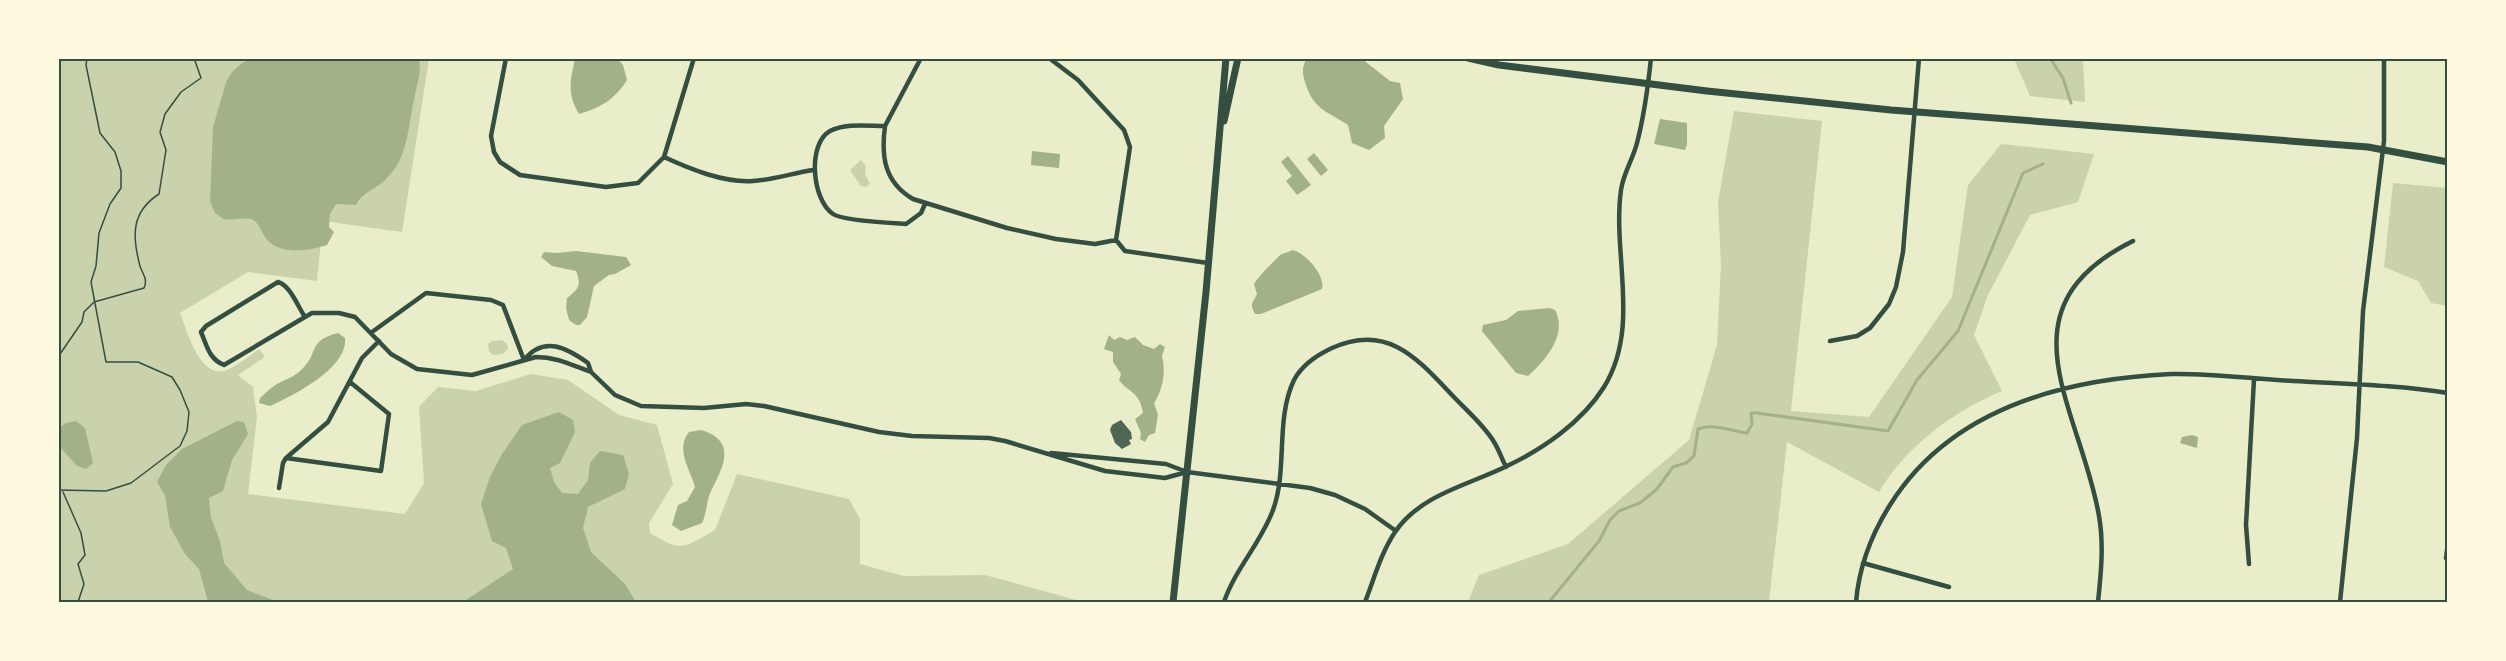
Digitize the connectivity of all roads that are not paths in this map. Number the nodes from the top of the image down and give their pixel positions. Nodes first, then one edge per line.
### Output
1 (506, 58) edge
2 (694, 58) edge
3 (921, 58) edge
4 (1049, 58) edge
5 (1226, 58) edge
6 (1238, 58) edge
7 (1468, 58) edge
8 (1651, 58) edge
9 (1919, 58) edge
10 (2384, 58) edge
11 (1649, 84) junction
12 (1915, 112) junction
13 (885, 126) junction
14 (1220, 138) junction
15 (2383, 150) junction
16 (664, 157) junction
17 (2448, 162) edge
18 (813, 170) junction
19 (925, 204) junction
20 (1116, 240) junction
21 (2133, 241) dead end
22 (1208, 263) junction
23 (305, 317) junction
24 (372, 332) junction
25 (379, 341) junction
26 (1830, 341) dead end
27 (524, 360) junction
28 (591, 372) junction
29 (2254, 379) junction
30 (350, 382) junction
31 (2358, 385) junction
32 (2063, 390) junction
33 (2448, 393) edge
34 (1039, 452) junction
35 (286, 458) junction
36 (1506, 467) junction
37 (1187, 472) junction
38 (1278, 486) junction
39 (279, 489) dead end
40 (1396, 531) junction
41 (2448, 543) edge
42 (2446, 558) dead end
43 (1863, 563) junction
44 (2249, 564) dead end
45 (1949, 587) dead end
46 (1173, 603) edge
47 (1224, 603) edge
48 (1365, 603) edge
49 (1856, 603) edge
50 (2098, 603) edge
51 (2340, 603) edge

1 - 16 street
2 - 16 street
3 - 13 street
4 - 20 street
5 - 14 main road
6 - 14 main road
7 - 11 main road
8 - 11 street
9 - 12 street
10 - 15 street
11 - 12 main road
11 - 36 street
12 - 15 main road
12 - 26 street
13 - 18 street
13 - 19 street
14 - 22 main road
15 - 17 main road
15 - 31 street
16 - 18 street
18 - 19 street
19 - 20 street
20 - 22 street
21 - 32 street
22 - 37 main road
23 - 23 street
23 - 24 street
24 - 25 street
24 - 27 street
25 - 27 street
25 - 30 street
27 - 28 street
27 - 28 street
28 - 34 street
29 - 31 street
29 - 32 street
29 - 44 street
30 - 35 street
30 - 35 street
31 - 33 street
31 - 51 street
32 - 43 street
32 - 50 street
34 - 37 street
34 - 37 street
35 - 39 street
36 - 38 street
36 - 40 street
37 - 38 street
37 - 46 main road
38 - 40 street
38 - 47 street
40 - 48 street
41 - 42 street
43 - 45 street
43 - 49 street

